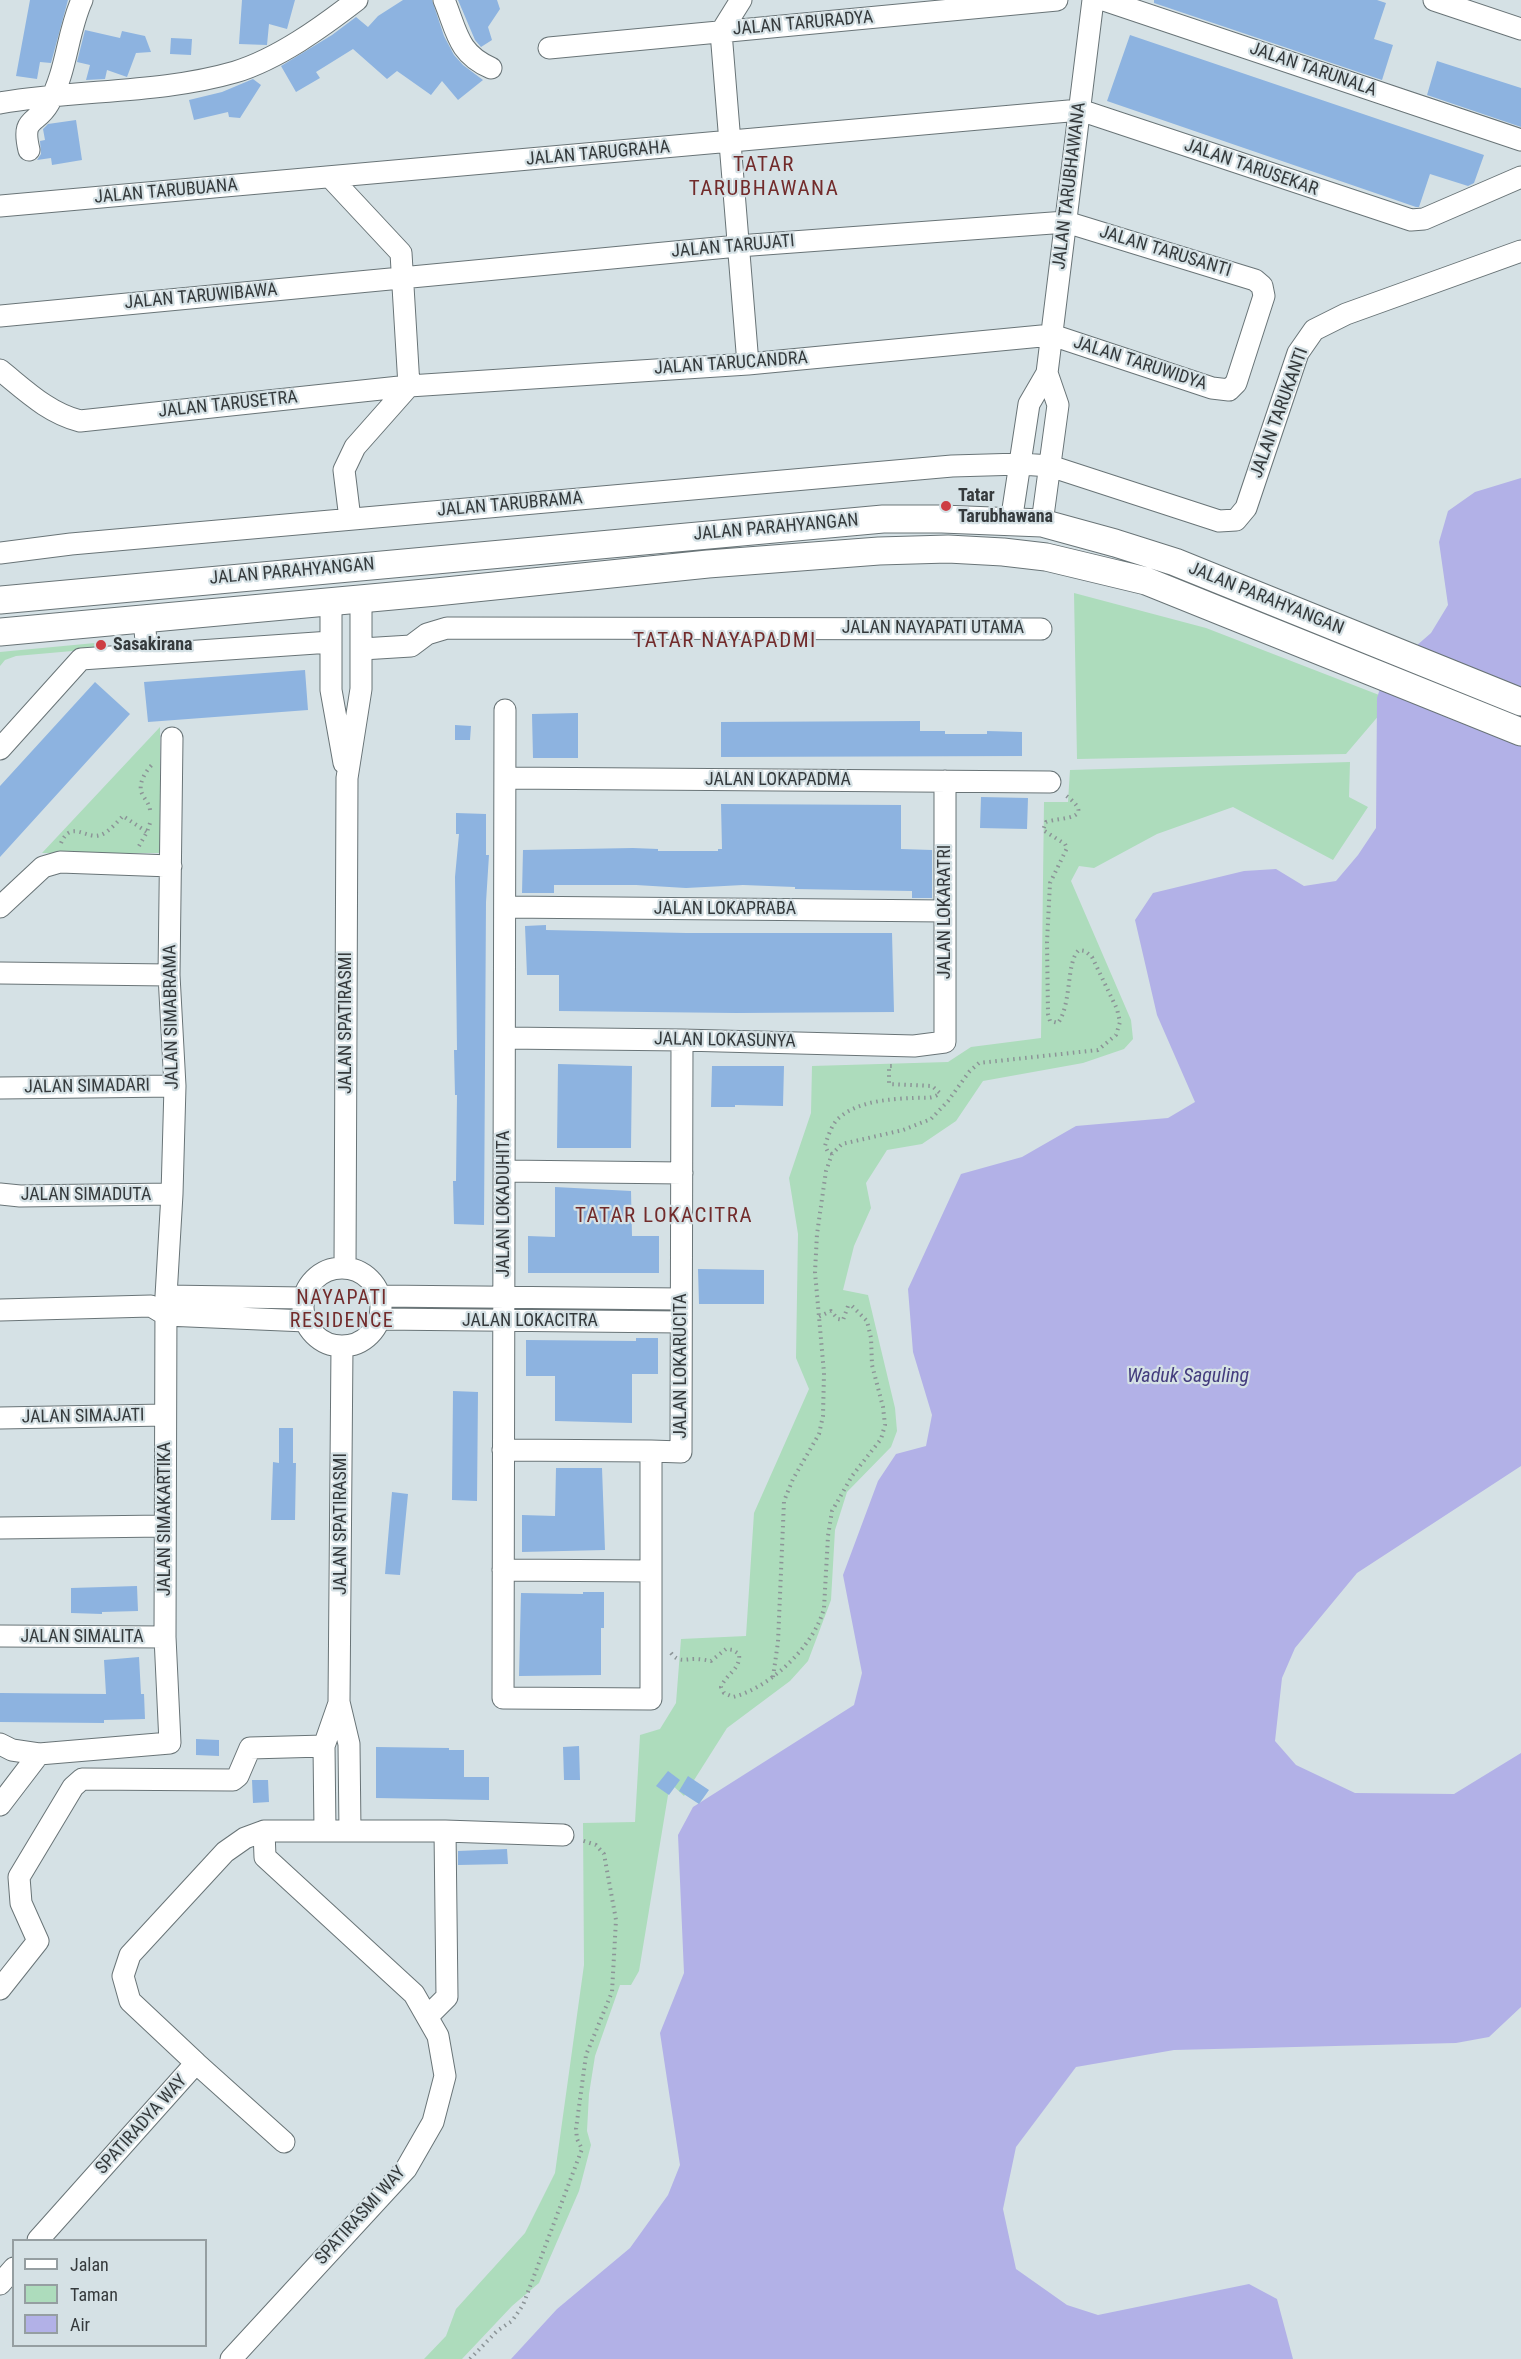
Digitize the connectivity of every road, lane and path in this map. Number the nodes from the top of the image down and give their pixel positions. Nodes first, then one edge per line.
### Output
1 (82, 0) edge
2 (357, 0) edge
3 (444, 0) edge
4 (741, 0) edge
5 (1057, 0) edge
6 (1094, 0) edge
7 (1104, 0) edge
8 (1434, 0) edge
9 (1521, 29) edge
10 (721, 32) junction
11 (549, 48) dead end
12 (491, 68) dead end
13 (52, 97) junction
14 (0, 103) edge
15 (1080, 110) junction
16 (1521, 140) edge
17 (730, 141) junction
18 (29, 150) dead end
19 (1521, 177) edge
20 (332, 178) junction
21 (0, 206) edge
22 (1066, 222) junction
23 (738, 246) junction
24 (1521, 251) edge
25 (402, 279) junction
26 (0, 316) edge
27 (1052, 335) junction
28 (748, 363) junction
29 (0, 370) edge
30 (1047, 373) junction
31 (409, 386) junction
32 (1229, 390) joint
33 (1020, 464) junction
34 (1050, 466) junction
35 (350, 519) junction
36 (1011, 522) junction
37 (1042, 523) junction
38 (705, 534) junction
39 (0, 553) edge
40 (708, 564) junction
41 (361, 599) junction
42 (0, 600) edge
43 (331, 602) junction
44 (144, 618) junction
45 (1041, 629) dead end
46 (0, 632) edge
47 (331, 642) junction
48 (362, 649) junction
49 (147, 653) junction
50 (1521, 702) edge
51 (505, 710) dead end
52 (1521, 732) edge
53 (172, 746) joint
54 (0, 749) edge
55 (347, 778) junction
56 (505, 778) junction
57 (945, 781) junction
58 (1050, 782) joint
59 (150, 812) dead end
60 (151, 820) dead end
61 (147, 832) junction
62 (123, 864) junction
63 (52, 865) junction
64 (171, 866) junction
65 (0, 907) edge
66 (505, 907) junction
67 (945, 910) junction
68 (0, 974) edge
69 (170, 975) junction
70 (505, 1038) junction
71 (682, 1040) junction
72 (945, 1042) joint
73 (914, 1046) junction
74 (175, 1086) junction
75 (0, 1088) edge
76 (832, 1154) junction
77 (504, 1171) junction
78 (682, 1173) junction
79 (0, 1194) edge
80 (172, 1194) junction
81 (345, 1268) junction
82 (380, 1296) junction
83 (304, 1298) junction
84 (504, 1298) junction
85 (681, 1299) junction
86 (161, 1305) junction
87 (0, 1310) edge
88 (818, 1317) junction
89 (379, 1319) junction
90 (306, 1321) junction
91 (504, 1321) junction
92 (681, 1322) junction
93 (342, 1346) junction
94 (165, 1416) junction
95 (0, 1418) edge
96 (503, 1450) junction
97 (651, 1451) junction
98 (165, 1526) junction
99 (0, 1528) edge
100 (503, 1570) junction
101 (651, 1571) junction
102 (0, 1636) edge
103 (165, 1637) junction
104 (651, 1642) junction
105 (772, 1677) junction
106 (651, 1699) joint
107 (339, 1702) junction
108 (0, 1744) edge
109 (324, 1746) junction
110 (39, 1754) junction
111 (0, 1805) edge
112 (264, 1831) junction
113 (325, 1831) junction
114 (350, 1831) junction
115 (445, 1831) junction
116 (563, 1835) joint
117 (0, 1989) edge
118 (427, 2016) junction
119 (196, 2063) junction
120 (284, 2142) dead end
121 (40, 2239) edge
122 (12, 2270) edge
123 (0, 2284) edge
124 (231, 2359) edge
125 (470, 2359) edge

1 - 13 street
2 - 13 street
3 - 12 street
4 - 10 street
5 - 10 street, JALAN TARURADYA
6 - 15 street, JALAN TARUBHAWANA
7 - 16 street, JALAN TARUNALA
8 - 9 street
10 - 11 street, JALAN TARURADYA
10 - 17 street
13 - 14 street
13 - 18 street
15 - 17 street, JALAN TARUGRAHA
15 - 19 street, JALAN TARUSEKAR
15 - 22 street, JALAN TARUBHAWANA
17 - 20 street, JALAN TARUGRAHA
17 - 23 street
20 - 21 street, JALAN TARUBUANA
20 - 25 street
22 - 23 street, JALAN TARUJATI
22 - 27 street, JALAN TARUBHAWANA
22 - 32 street, JALAN TARUSANTI
23 - 25 street, JALAN TARUJATI
23 - 28 street
24 - 34 street, JALAN TARUKANTI
25 - 26 street, JALAN TARUWIBAWA
25 - 31 street
27 - 28 street, JALAN TARUCANDRA
27 - 30 street, JALAN TARUBHAWANA
27 - 32 street, JALAN TARUWIDYA
28 - 31 street, JALAN TARUCANDRA
29 - 31 street, JALAN TARUSETRA
30 - 33 street
30 - 34 street
31 - 35 street
33 - 34 street, JALAN TARUKANTI
33 - 35 street, JALAN TARUBRAMA
33 - 36 street
34 - 37 street
35 - 39 street, JALAN TARUBRAMA
36 - 37 main road, JALAN PARAHYANGAN
36 - 38 main road, JALAN PARAHYANGAN
37 - 50 main road, JALAN PARAHYANGAN
38 - 40 main road
38 - 42 main road, JALAN PARAHYANGAN
40 - 41 main road, JALAN PARAHYANGAN
40 - 52 main road, JALAN PARAHYANGAN
41 - 43 main road, JALAN PARAHYANGAN
41 - 48 street, JALAN SPATIRASMI
43 - 44 main road, JALAN PARAHYANGAN
43 - 47 street, JALAN SPATIRASMI
44 - 46 main road, JALAN PARAHYANGAN
44 - 49 street
45 - 48 street, JALAN NAYAPATI UTAMA
47 - 49 street
47 - 55 street, JALAN SPATIRASMI
48 - 55 street, JALAN SPATIRASMI
49 - 54 street
51 - 56 street, JALAN LOKADUHITA
53 - 59 path
53 - 64 street, JALAN SIMABRAMA
55 - 81 street, JALAN SPATIRASMI
56 - 57 street, JALAN LOKAPADMA
56 - 66 street, JALAN LOKADUHITA
57 - 58 street, JALAN LOKAPADMA
57 - 67 street, JALAN LOKARATRI
58 - 76 path
60 - 61 path
61 - 62 path
61 - 63 path
62 - 63 street
62 - 64 street
63 - 65 street
64 - 69 street, JALAN SIMABRAMA
66 - 67 street, JALAN LOKAPRABA
66 - 70 street, JALAN LOKADUHITA
67 - 72 street, JALAN LOKARATRI
68 - 69 street
69 - 74 street, JALAN SIMABRAMA
70 - 71 street, JALAN LOKASUNYA
70 - 77 street, JALAN LOKADUHITA
71 - 73 street, JALAN LOKASUNYA
71 - 78 street, JALAN LOKARUCITA
72 - 73 street, JALAN LOKASUNYA
73 - 76 path
74 - 75 street, JALAN SIMADARI
74 - 80 street, JALAN SIMABRAMA
76 - 88 path
77 - 78 street
77 - 84 street, JALAN LOKADUHITA
78 - 85 street, JALAN LOKARUCITA
79 - 80 street, JALAN SIMADUTA
80 - 86 street, JALAN SIMABRAMA
81 - 82 street
81 - 83 street
82 - 84 street, JALAN LOKACITRA
82 - 89 street
83 - 86 street
83 - 90 street
84 - 85 street, JALAN LOKACITRA
84 - 91 street, JALAN LOKADUHITA
85 - 92 street, JALAN LOKARUCITA
86 - 87 street
86 - 90 street
86 - 94 street, JALAN SIMAKARTIKA
88 - 105 path
88 - 105 path
89 - 91 street, JALAN LOKACITRA
89 - 93 street
90 - 93 street
91 - 92 street, JALAN LOKACITRA
91 - 96 street, JALAN LOKADUHITA
92 - 97 street, JALAN LOKARUCITA
93 - 107 street, JALAN SPATIRASMI
94 - 95 street, JALAN SIMAJATI
94 - 98 street, JALAN SIMAKARTIKA
96 - 97 street
96 - 100 street, JALAN LOKADUHITA
97 - 101 street, JALAN LOKARUCITA
98 - 99 street
98 - 103 street, JALAN SIMAKARTIKA
100 - 101 street
100 - 106 street, JALAN LOKADUHITA
101 - 104 street, JALAN LOKARUCITA
102 - 103 street, JALAN SIMALITA
103 - 110 street, JALAN SIMAKARTIKA
104 - 105 path
104 - 106 street, JALAN LOKARUCITA
107 - 109 street, JALAN SPATIRASMI
107 - 114 street, JALAN SPATIRASMI
108 - 110 street
109 - 113 street, JALAN SPATIRASMI
109 - 117 street
110 - 111 street
112 - 113 street
112 - 118 street, SPATIRASMI WAY
112 - 119 street, SPATIRADYA WAY
113 - 114 street
114 - 115 street
115 - 116 street
115 - 118 street
116 - 125 path
118 - 124 street, SPATIRASMI WAY
119 - 120 street
119 - 121 street, SPATIRADYA WAY
122 - 123 street

